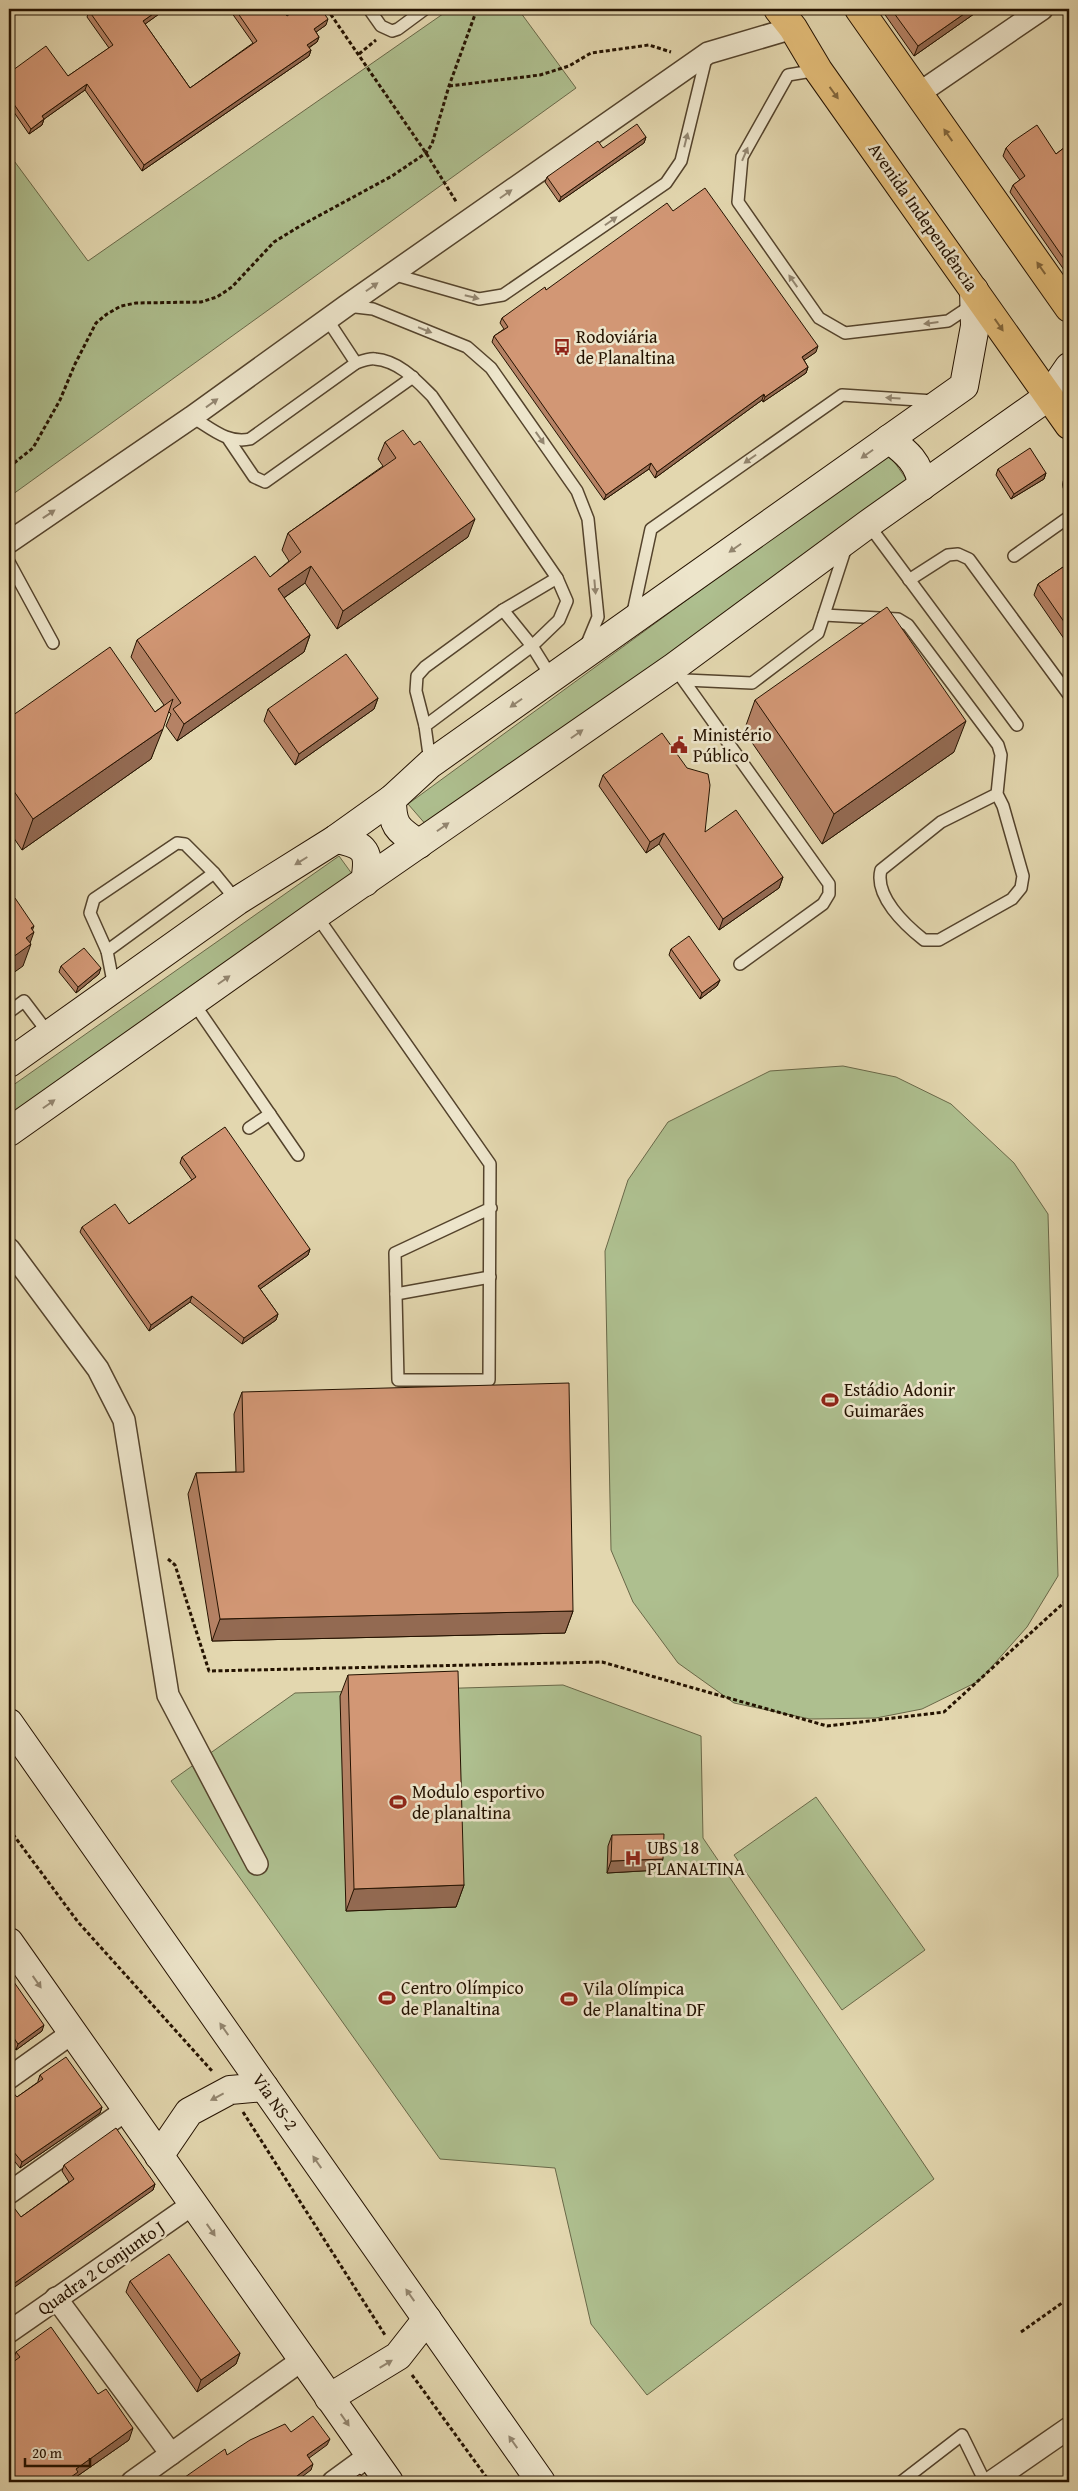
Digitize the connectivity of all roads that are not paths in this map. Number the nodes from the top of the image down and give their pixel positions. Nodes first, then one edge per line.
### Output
1 (369, 9) edge
2 (425, 9) edge
3 (859, 9) edge
4 (1042, 9) edge
5 (786, 18) edge
6 (708, 53) junction
7 (818, 70) junction
8 (918, 94) junction
9 (392, 274) junction
10 (974, 297) junction
11 (346, 306) junction
12 (1069, 308) edge
13 (327, 319) junction
14 (356, 363) junction
15 (1069, 367) edge
16 (413, 377) junction
17 (1049, 396) junction
18 (941, 402) junction
19 (192, 417) junction
20 (1069, 425) edge
21 (889, 439) junction
22 (229, 440) junction
23 (922, 486) junction
24 (1069, 517) edge
25 (858, 532) junction
26 (9, 542) edge
27 (1014, 556) dead end
28 (9, 562) edge
29 (557, 578) junction
30 (909, 580) junction
31 (504, 610) junction
32 (824, 615) junction
33 (631, 622) junction
34 (53, 643) dead end
35 (532, 646) junction
36 (581, 657) junction
37 (680, 674) junction
38 (552, 678) junction
39 (1069, 695) edge
40 (1017, 725) dead end
41 (425, 726) junction
42 (430, 764) junction
43 (997, 794) junction
44 (392, 799) junction
45 (336, 839) junction
46 (419, 844) junction
47 (214, 873) junction
48 (365, 882) junction
49 (237, 901) junction
50 (316, 915) junction
51 (107, 951) junction
52 (740, 964) dead end
53 (114, 988) junction
54 (193, 1002) junction
55 (9, 1012) edge
56 (49, 1034) junction
57 (9, 1063) edge
58 (270, 1114) junction
59 (249, 1128) dead end
60 (9, 1132) edge
61 (298, 1155) dead end
62 (491, 1208) junction
63 (9, 1249) edge
64 (490, 1277) junction
65 (396, 1294) junction
66 (9, 1723) edge
67 (257, 1864) dead end
68 (11, 1951) edge
69 (72, 2033) junction
70 (9, 2078) edge
71 (264, 2087) junction
72 (126, 2110) junction
73 (159, 2156) junction
74 (9, 2193) edge
75 (193, 2204) junction
76 (56, 2298) junction
77 (427, 2319) junction
78 (9, 2332) edge
79 (302, 2360) junction
80 (329, 2398) junction
81 (1069, 2428) edge
82 (171, 2454) junction
83 (370, 2456) junction
84 (132, 2482) edge
85 (333, 2482) edge
86 (389, 2482) edge
87 (541, 2482) edge
88 (901, 2482) edge
89 (985, 2482) edge
90 (991, 2482) edge

1 - 2 lane
3 - 8 main road
4 - 8 street
5 - 6 street
5 - 7 main road, Avenida Independência
9 -> 6 street
9 -> 6 lane
7 -> 10 main road, Avenida Independência
10 -> 7 lane
12 -> 8 main road
11 -> 9 street
10 -> 17 main road, Avenida Independência
10 - 18 street
11 - 13 street
11 -> 36 lane
13 - 14 lane
19 -> 13 street
14 - 16 lane
14 - 22 lane
15 - 17 street
16 - 22 lane
16 - 29 lane
17 - 20 main road, Avenida Independência
17 - 23 street
18 - 21 street
18 -> 33 lane
19 - 22 lane
26 -> 19 street
21 - 23 street
21 -> 33 street
23 - 25 street
24 - 27 lane
25 - 30 lane
25 - 32 lane
25 - 37 street
28 - 34 lane
29 - 31 lane
29 - 35 lane
30 - 39 lane
30 - 40 lane
31 - 35 lane
31 - 41 lane
32 - 37 lane
32 - 43 lane
33 - 36 street
35 - 38 lane
35 - 41 lane
36 - 38 street
46 -> 37 street
37 - 52 lane
38 -> 42 street
41 - 42 lane
42 - 44 street
43 - 43 lane
44 - 45 street
44 - 46 street
45 - 48 street
45 -> 49 street
46 - 48 street
47 - 49 lane
47 - 51 lane
47 - 51 lane
48 - 50 street
49 - 53 street
54 -> 50 street
50 - 62 lane
51 - 53 lane
53 - 56 street
54 - 58 lane
60 -> 54 street
55 - 56 lane
56 - 57 street
58 - 59 lane
58 - 61 lane
62 - 64 lane
62 - 65 lane
63 - 67 street
64 - 65 lane
64 - 65 lane
71 -> 66 street, Via NS-2
68 -> 69 street
69 - 70 street
69 - 72 street
71 -> 73 street
77 -> 71 street, Via NS-2
72 - 73 street
72 - 74 street
73 - 75 street
75 - 76 street, Quadra 2 Conjunto J
75 -> 79 street
76 - 78 street, Quadra 2 Conjunto J
76 - 82 street
80 -> 77 street
87 -> 77 street, Via NS-2
79 - 80 street
79 - 82 street
80 -> 83 street
81 - 90 street
82 - 84 street
83 - 85 street
83 - 86 street
88 - 89 lane

